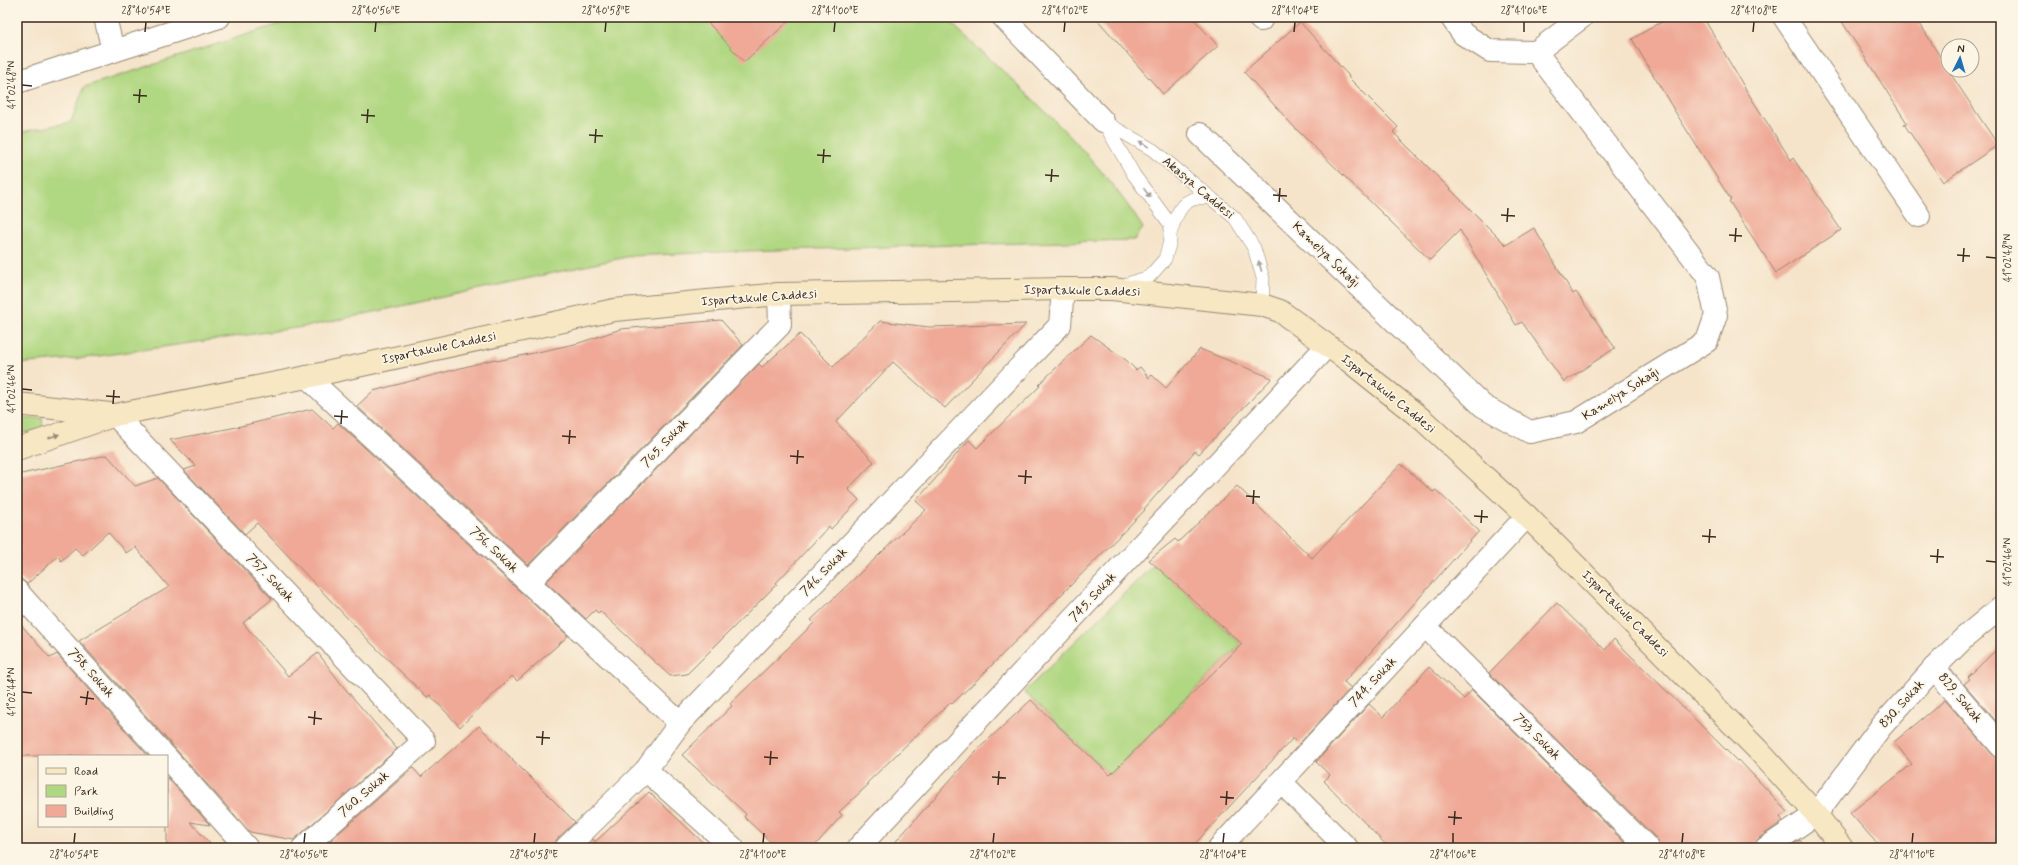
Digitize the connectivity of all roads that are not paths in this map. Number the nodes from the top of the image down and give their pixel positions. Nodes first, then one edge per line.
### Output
1 (105, 17) edge
2 (219, 17) edge
3 (1003, 17) edge
4 (1451, 17) edge
5 (1582, 17) edge
6 (1784, 17) edge
7 (113, 51) junction
8 (1536, 52) junction
9 (17, 82) edge
10 (1104, 121) junction
11 (1200, 134) dead end
12 (1211, 198) junction
13 (1918, 216) dead end
14 (1170, 235) junction
15 (1063, 289) junction
16 (1112, 289) junction
17 (780, 294) junction
18 (1262, 305) junction
19 (1327, 346) junction
20 (307, 377) junction
21 (17, 404) edge
22 (115, 415) junction
23 (17, 448) edge
24 (1527, 516) junction
25 (529, 582) junction
26 (17, 591) edge
27 (2001, 607) edge
28 (1425, 626) junction
29 (1934, 668) junction
30 (680, 723) junction
31 (424, 741) joint
32 (2001, 746) edge
33 (164, 755) edge
34 (168, 759) edge
35 (646, 770) junction
36 (1281, 782) junction
37 (1816, 814) junction
38 (247, 848) edge
39 (303, 848) edge
40 (566, 848) edge
41 (733, 848) edge
42 (858, 848) edge
43 (1218, 848) edge
44 (1347, 848) edge
45 (1648, 848) edge
46 (1766, 848) edge
47 (1842, 848) edge

1 - 7 street
2 - 7 street
3 - 10 street, Akasya Caddesi
4 - 8 street
5 - 8 street
6 - 13 street
7 - 9 street
8 - 11 street, Kamelya Sokağı
12 -> 10 lane, Akasya Caddesi
10 -> 14 lane, Akasya Caddesi
12 - 14 lane
18 -> 12 lane, Akasya Caddesi
14 - 16 lane, Akasya Caddesi
15 - 16 street, Ispartakule Caddesi
15 - 17 street, Ispartakule Caddesi
15 - 30 street, 746. Sokak
16 - 18 street, Ispartakule Caddesi
17 - 20 street, Ispartakule Caddesi
17 - 25 street, 765. Sokak
18 - 19 street, Ispartakule Caddesi
19 - 24 street, Ispartakule Caddesi
19 - 42 street, 745. Sokak
20 - 22 street, Ispartakule Caddesi
20 - 25 street, 756. Sokak
21 - 22 street, Ispartakule Caddesi
23 -> 22 street, Ispartakule Caddesi
22 - 31 street, 757. Sokak
24 - 28 street, 744. Sokak
24 - 37 street, Ispartakule Caddesi
25 - 30 street, 756. Sokak
26 - 33 street, 758. Sokak
27 - 29 street, 830. Sokak
28 - 36 street, 744. Sokak
28 - 45 street, 753. Sokak
29 - 32 street, 829. Sokak
29 - 37 street, 830. Sokak
30 - 35 street, 746. Sokak
31 - 39 street, 760. Sokak
34 - 38 street
35 - 40 street, 746. Sokak
35 - 41 street
36 - 43 street, 744. Sokak
36 - 44 street
37 - 46 street, 830. Sokak
37 - 47 street, Ispartakule Caddesi

